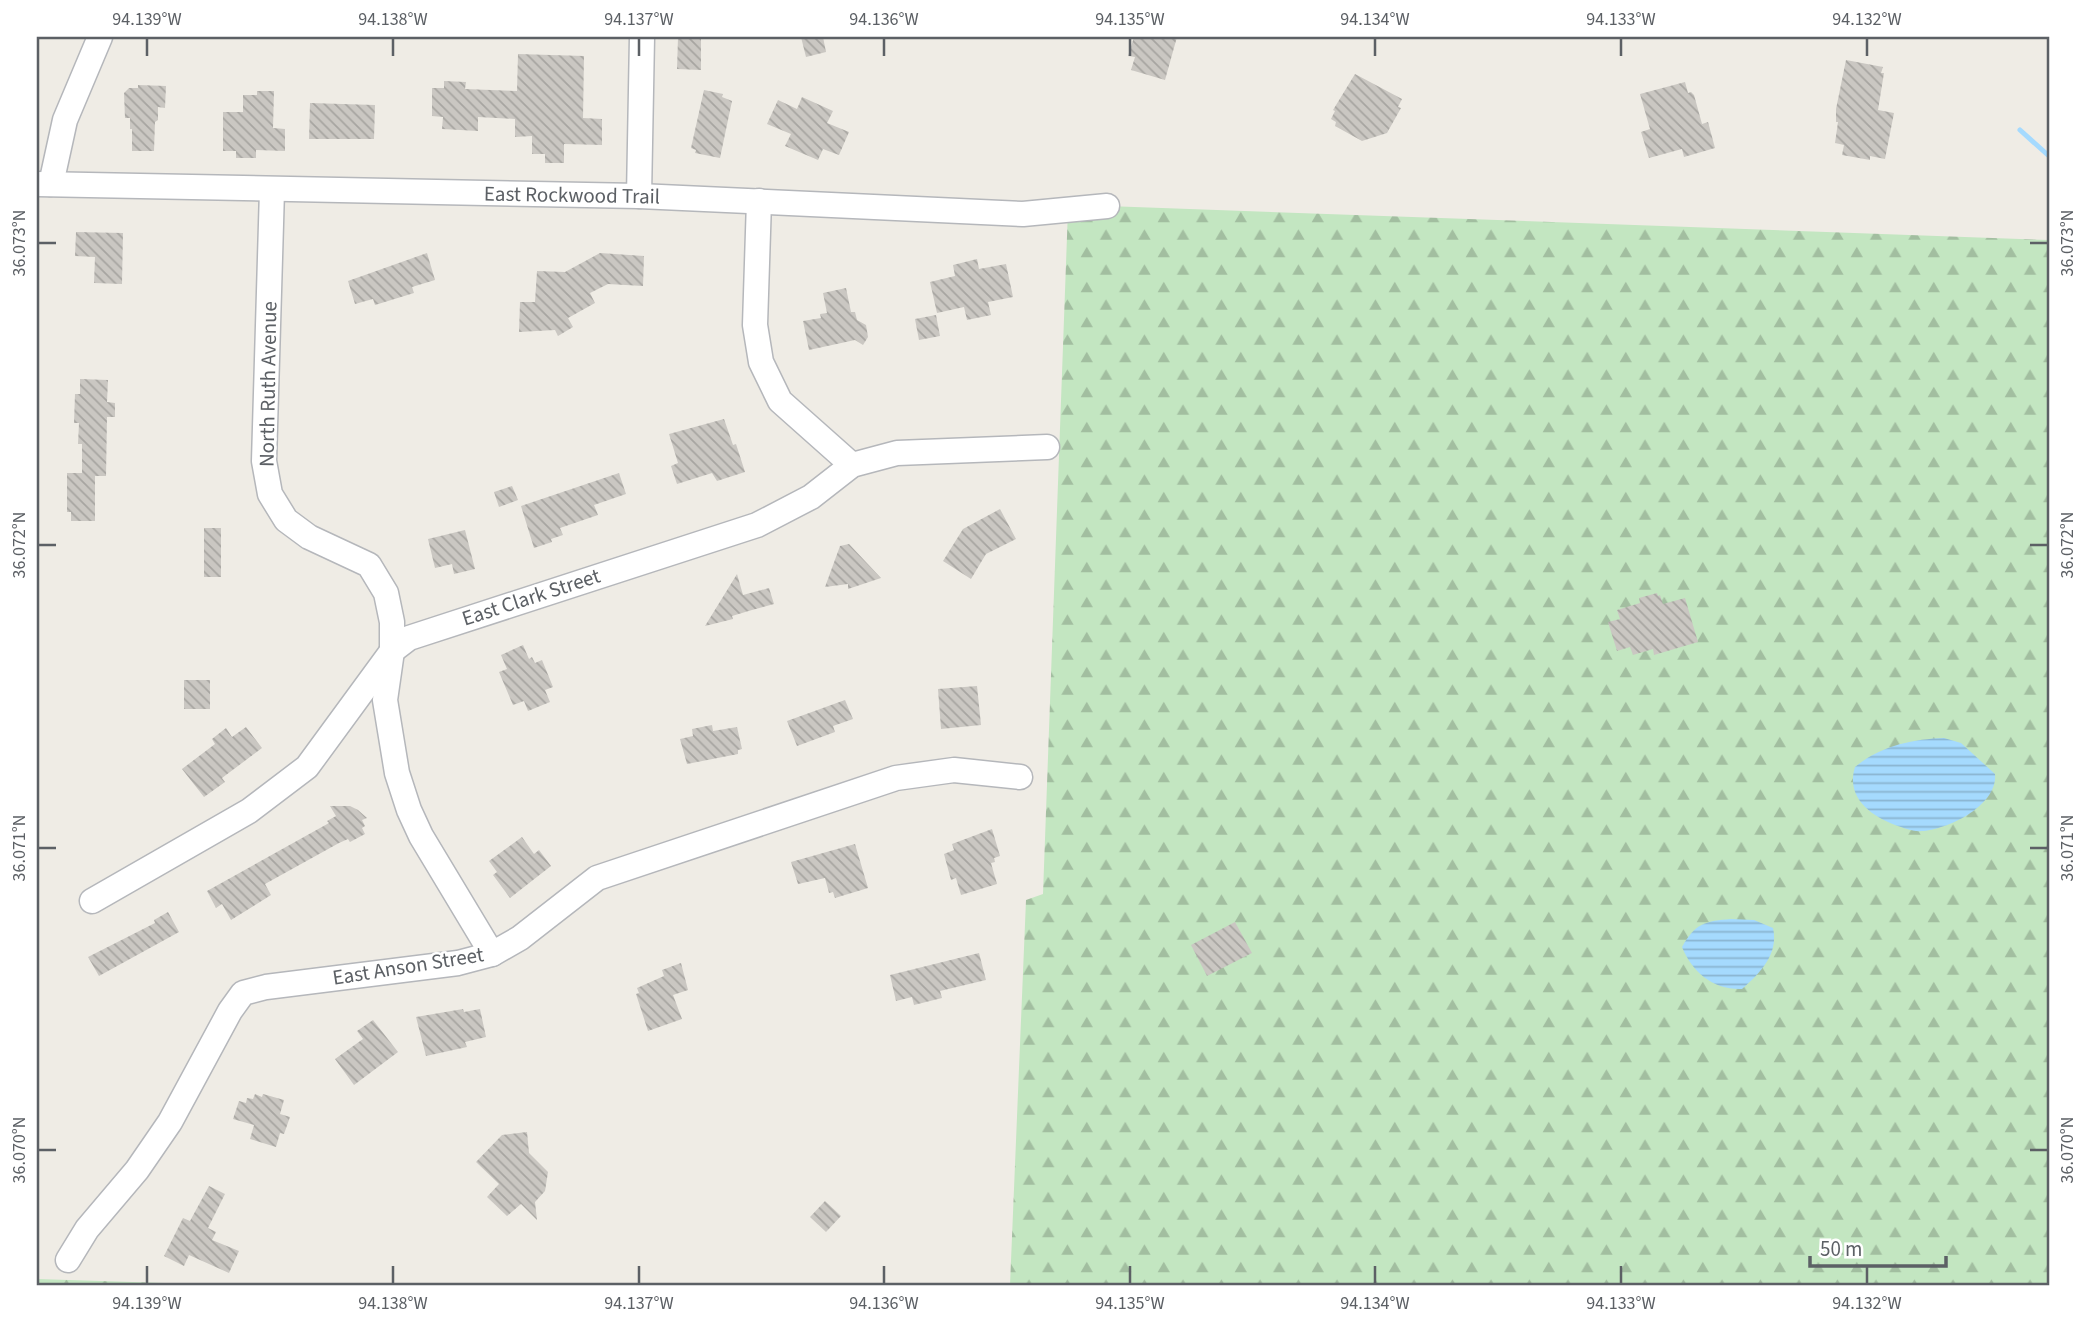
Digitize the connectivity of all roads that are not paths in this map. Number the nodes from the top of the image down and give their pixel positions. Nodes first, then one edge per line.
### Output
1 (100, 37) edge
2 (642, 37) edge
3 (44, 184) edge
4 (272, 190) junction
5 (639, 196) junction
6 (760, 201) junction
7 (1107, 206) dead end
8 (1047, 447) dead end
9 (852, 465) junction
10 (392, 651) junction
11 (1020, 776) dead end
12 (92, 901) dead end
13 (492, 954) junction
14 (68, 1260) dead end

1 - 3 street
2 - 5 street
3 - 4 street, East Rockwood Trail
4 - 5 street, East Rockwood Trail
4 - 10 street, North Ruth Avenue
5 - 6 street, East Rockwood Trail
6 - 7 street, East Rockwood Trail
6 - 9 street
8 - 9 street, East Clark Street
9 - 10 street, East Clark Street
10 - 12 street, East Clark Street
10 - 13 street, North Ruth Avenue
11 - 13 street, East Anson Street
13 - 14 street, East Anson Street

